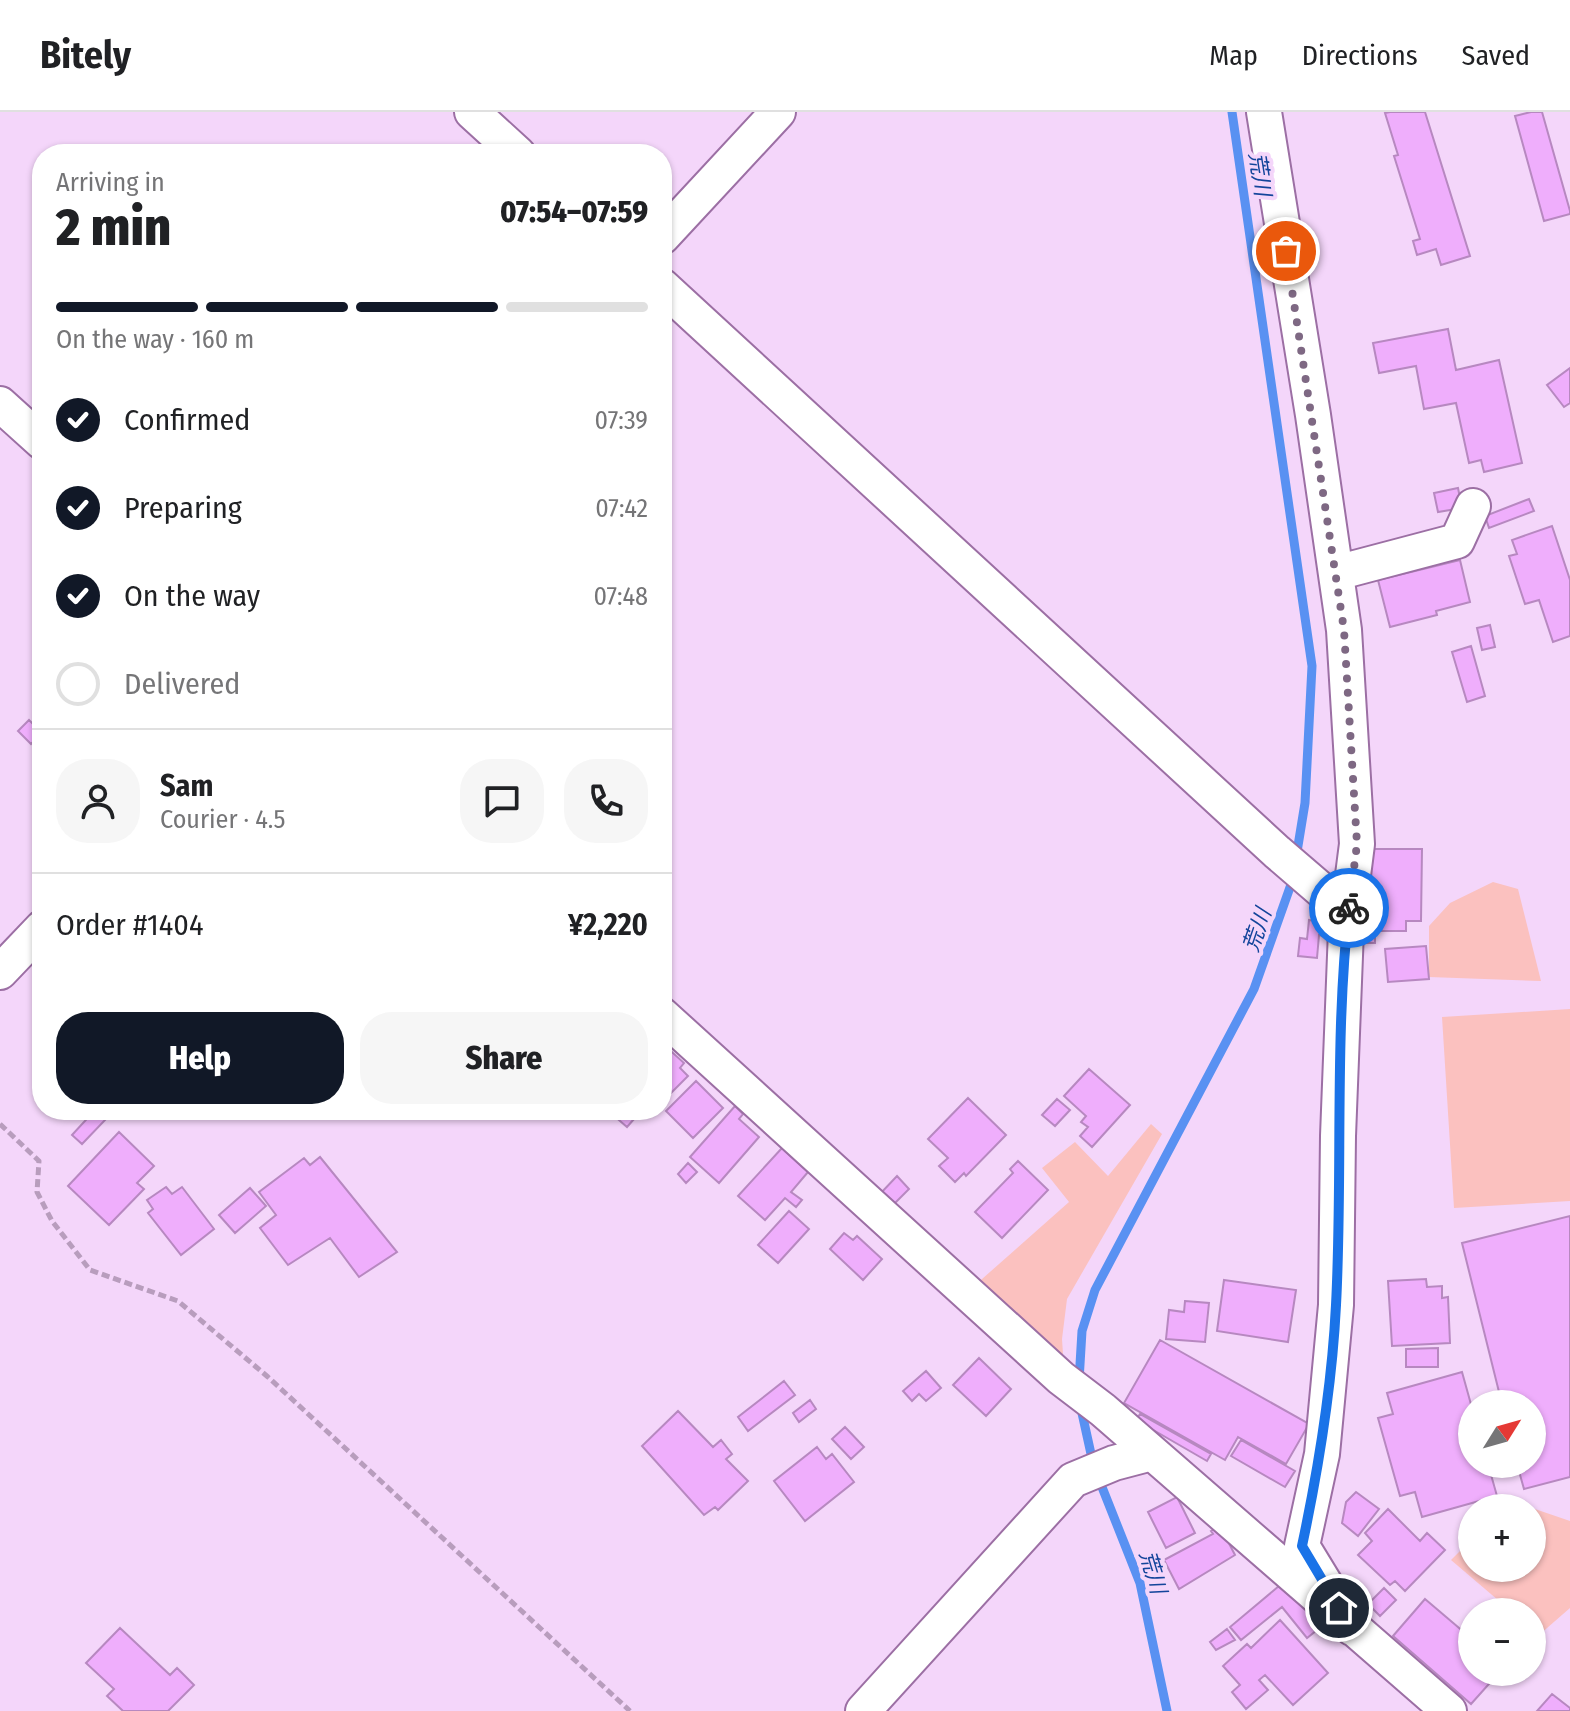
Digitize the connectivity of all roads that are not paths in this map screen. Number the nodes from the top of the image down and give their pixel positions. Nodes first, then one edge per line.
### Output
1 (472, 112) edge
2 (778, 112) edge
3 (1264, 112) edge
4 (507, 144) edge
5 (672, 226) edge
6 (672, 295) edge
7 (0, 404) edge
8 (32, 433) edge
9 (1473, 506) dead end
10 (1336, 573) junction
11 (1346, 930) junction
12 (32, 938) edge
13 (0, 972) edge
14 (672, 1024) edge
15 (1152, 1453) junction
16 (1352, 1628) junction
17 (863, 1711) edge
18 (1449, 1711) edge

1 - 4 street
2 - 5 street
3 - 10 street
6 - 11 street
7 - 8 street
9 - 10 street
10 - 11 street
11 - 16 street
12 - 13 street
14 - 15 street
15 - 16 street
15 - 17 street
16 - 18 street

